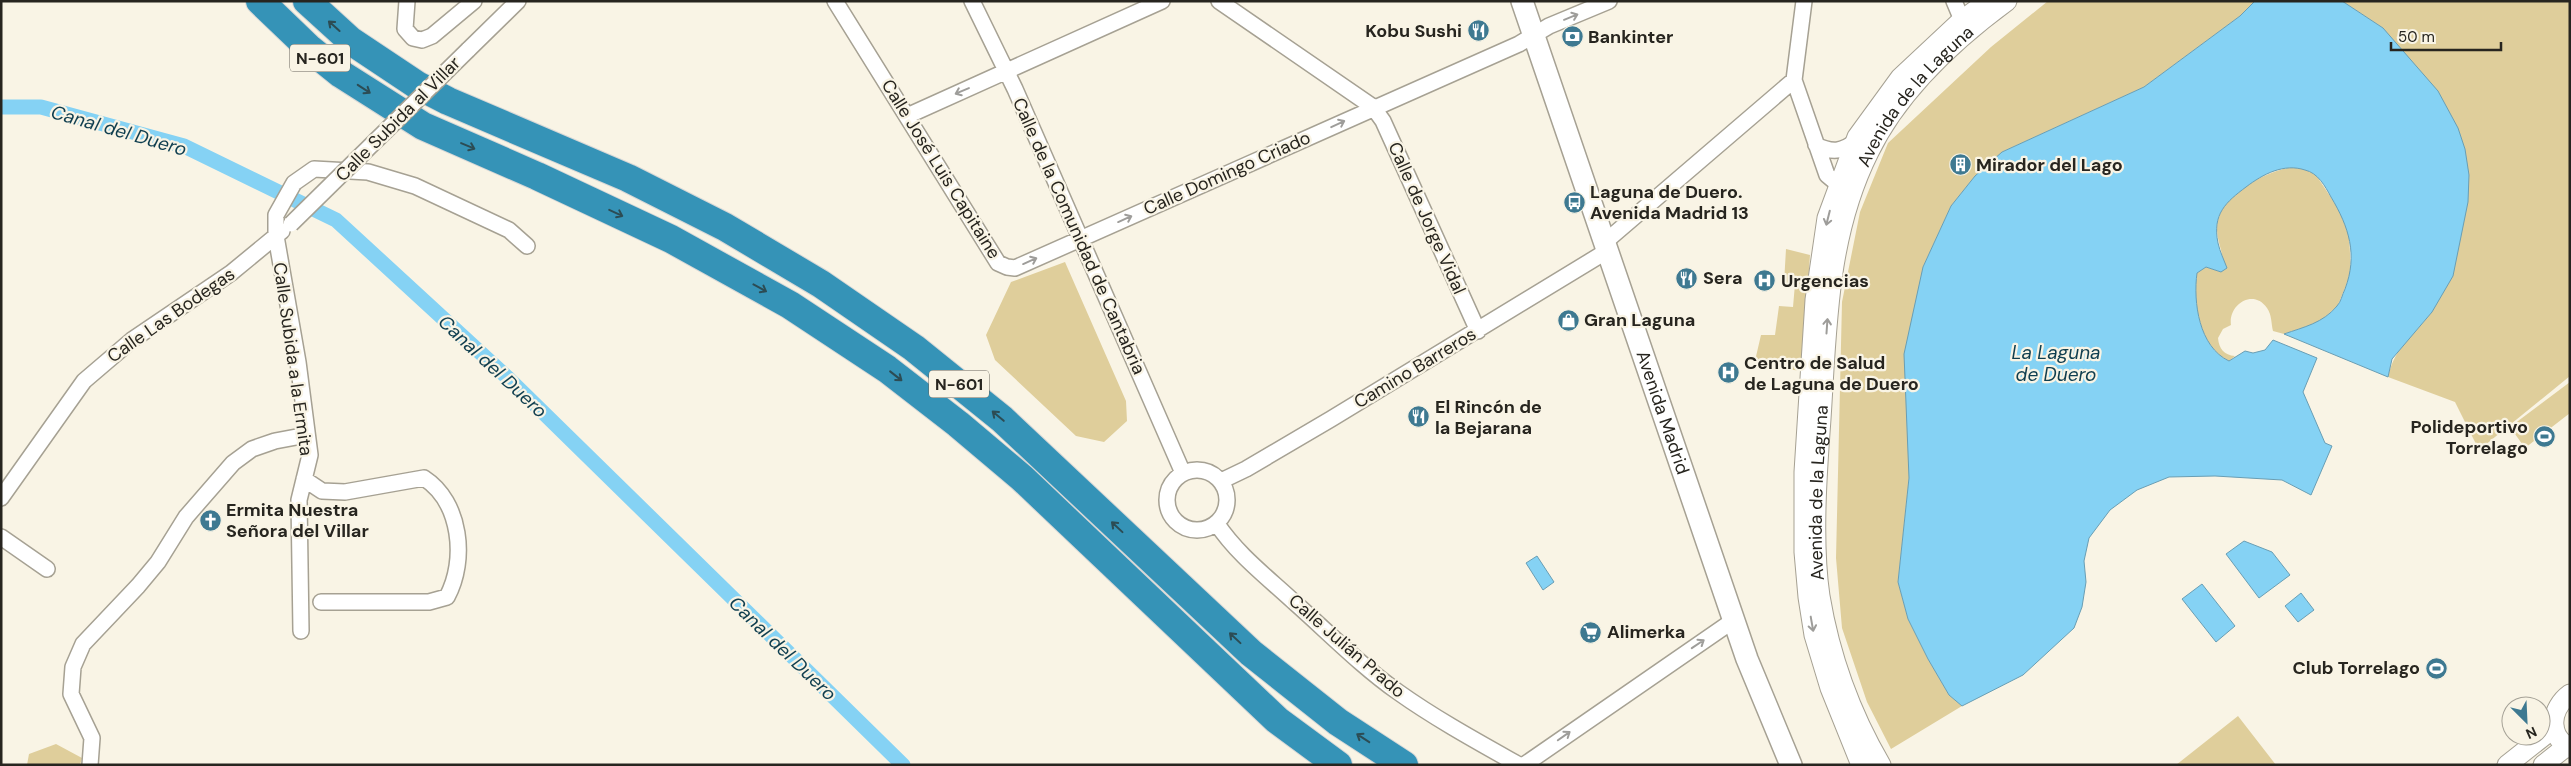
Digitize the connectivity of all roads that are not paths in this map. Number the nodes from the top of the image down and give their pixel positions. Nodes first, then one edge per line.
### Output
1 (260, 1) edge
2 (307, 1) edge
3 (407, 1) edge
4 (474, 1) edge
5 (518, 1) edge
6 (835, 1) edge
7 (972, 1) edge
8 (1162, 1) edge
9 (1219, 1) edge
10 (1522, 1) edge
11 (1609, 1) edge
12 (1804, 1) edge
13 (1954, 1) edge
14 (1988, 1) edge
15 (2007, 1) edge
16 (1962, 20) junction
17 (1533, 34) junction
18 (1007, 72) junction
19 (1794, 80) junction
20 (1373, 107) junction
21 (907, 116) junction
22 (1856, 141) junction
23 (1816, 145) junction
24 (1846, 187) junction
25 (276, 236) junction
26 (1081, 239) junction
27 (527, 246) dead end
28 (1606, 247) junction
29 (1478, 331) junction
30 (307, 435) junction
31 (1183, 473) junction
32 (304, 479) junction
33 (1221, 481) junction
34 (1, 498) edge
35 (1217, 524) junction
36 (1, 537) edge
37 (48, 569) dead end
38 (321, 602) dead end
39 (1734, 620) junction
40 (302, 631) dead end
41 (1747, 659) junction
42 (2570, 694) edge
43 (2554, 728) junction
44 (2568, 747) edge
45 (90, 765) edge
46 (1338, 765) edge
47 (1404, 765) edge
48 (1519, 765) edge
49 (1524, 765) edge
50 (1776, 765) edge
51 (1791, 765) edge
52 (1861, 765) edge
53 (1881, 765) edge
54 (2507, 765) edge
55 (2543, 765) edge

1 -> 46 highway, N-601
47 -> 2 highway, N-601
3 - 4 street, Calle Subida al Villar
5 - 25 street, Calle Subida al Villar, bridge
6 - 21 street, Calle José Luis Capitaine
7 - 18 street, Calle de la Comunidad de Cantabria
8 - 18 street
9 - 20 street
10 - 17 main road, Avenida Madrid
17 -> 11 street, Calle Domingo Criado
12 - 19 street
13 - 16 street
14 - 16 street, Avenida de la Laguna
15 - 24 street, Avenida de la Laguna
16 - 22 street, Avenida de la Laguna
17 - 20 street, Calle Domingo Criado
17 - 28 main road, Avenida Madrid
18 -> 21 street
18 - 26 street, Calle de la Comunidad de Cantabria
19 - 23 street
19 - 28 street, Camino Barreros
26 -> 20 street, Calle Domingo Criado
20 - 29 street, Calle de Jorge Vidal
21 -> 26 street, Calle José Luis Capitaine
22 - 23 street
22 - 24 street, Avenida de la Laguna
23 - 24 street
24 -> 52 street, Avenida de la Laguna
53 -> 24 street, Avenida de la Laguna
25 - 27 street, Calle Subida a la Ermita
25 - 30 street, Calle Subida a la Ermita
25 - 34 street, Calle Las Bodegas
26 - 31 street, Calle de la Comunidad de Cantabria
28 - 29 street, Camino Barreros
28 - 39 main road, Avenida Madrid
29 - 33 street, Camino Barreros
30 - 32 street, Calle Subida a la Ermita
30 - 45 street
31 - 33 street
31 - 35 street
32 - 38 street
32 - 40 street, Calle Subida a la Ermita
33 - 35 street
35 - 48 street, Calle Julián Prado
36 - 37 street
39 - 41 main road, Avenida Madrid
49 -> 39 street
41 - 50 main road
41 - 51 main road, Avenida Madrid
42 - 43 street
43 - 44 street
43 - 54 street
44 - 55 street

